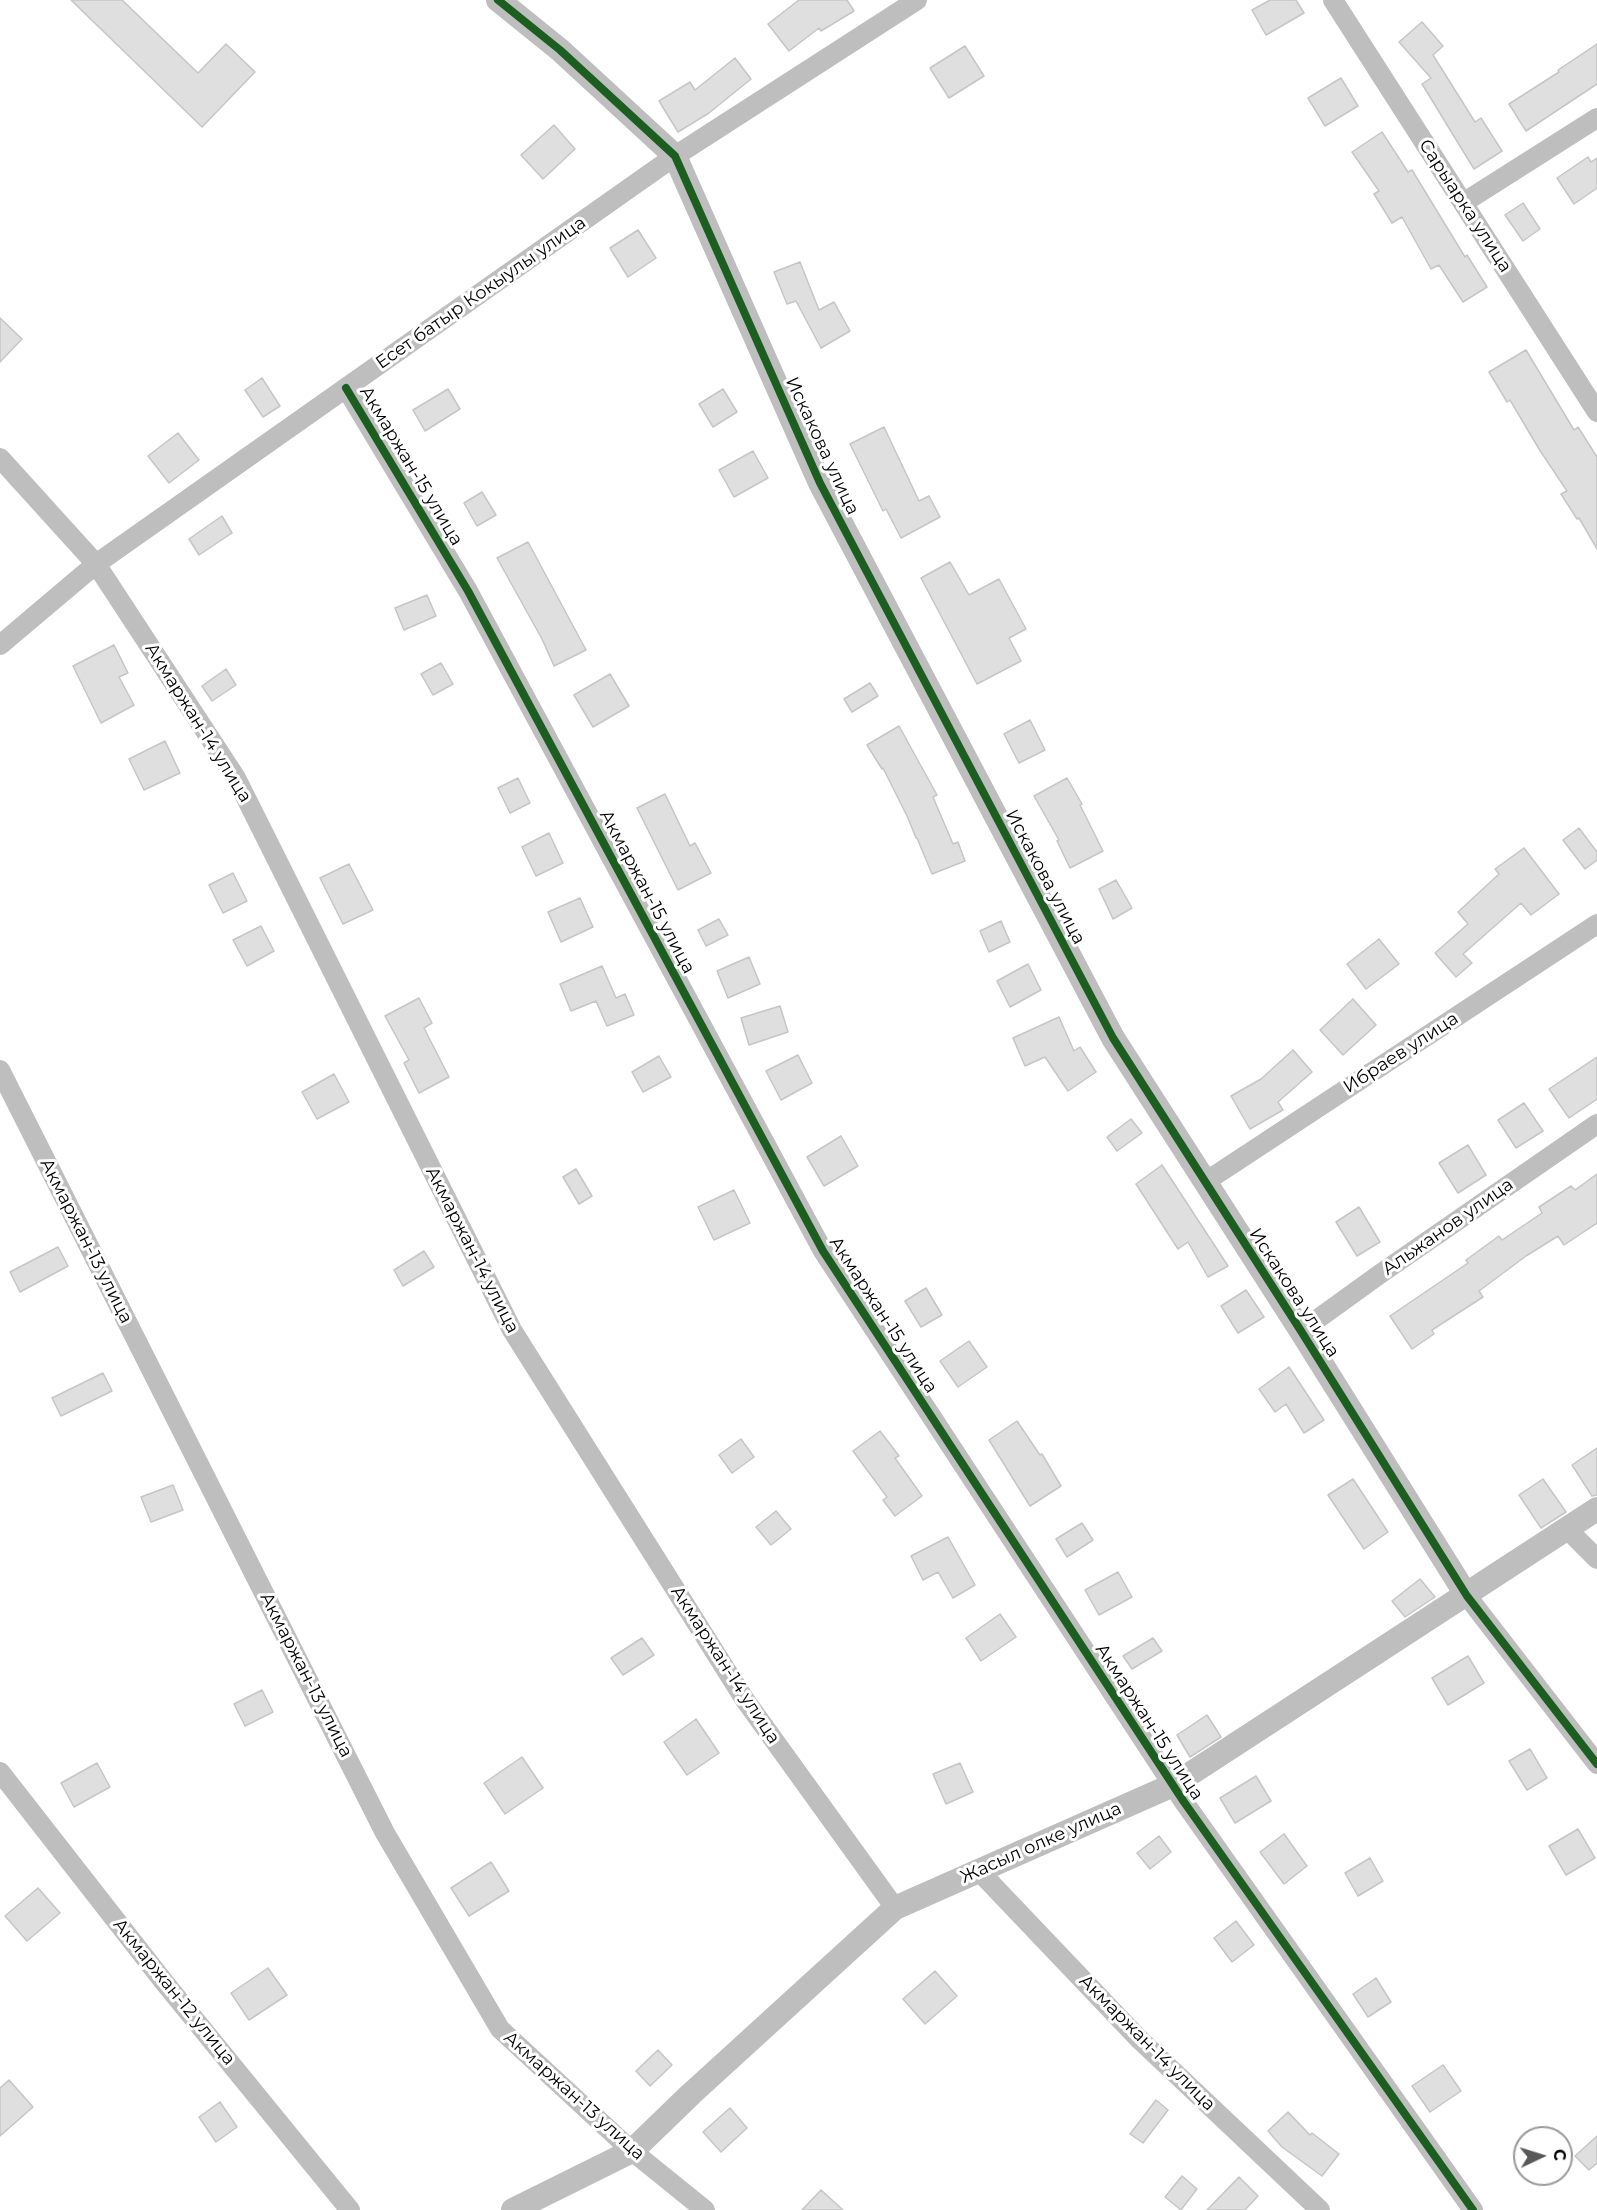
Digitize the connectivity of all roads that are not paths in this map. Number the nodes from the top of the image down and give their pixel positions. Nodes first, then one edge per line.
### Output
1 (498, 0) edge
2 (917, 0) edge
3 (1333, 0) edge
4 (1597, 117) edge
5 (675, 156) junction
6 (1463, 203) junction
7 (346, 388) junction
8 (1595, 406) edge
9 (0, 458) edge
10 (96, 564) junction
11 (0, 645) edge
12 (1597, 924) edge
13 (0, 1070) edge
14 (1597, 1124) edge
15 (1205, 1182) junction
16 (1301, 1331) junction
17 (1597, 1509) edge
18 (1567, 1529) junction
19 (1597, 1559) edge
20 (1467, 1596) junction
21 (1597, 1764) edge
22 (0, 1772) edge
23 (1173, 1785) junction
24 (979, 1871) junction
25 (896, 1908) junction
26 (632, 2151) junction
27 (350, 2210) edge
28 (513, 2210) edge
29 (705, 2210) edge
30 (1320, 2210) edge
31 (1473, 2210) edge

1 - 5 street, Искакова улица
2 - 5 street, Есет батыр Кокыулы улица
3 - 6 street, Сарыарка улица
4 - 6 street
5 - 7 street, Есет батыр Кокыулы улица
5 - 15 street, Искакова улица
6 - 8 street, Сарыарка улица
7 - 10 street, Есет батыр Кокыулы улица
7 - 23 street, Акмаржан-15 улица
9 - 10 street, Акмаржан-14 улица
10 - 11 street, Есет батыр Кокыулы улица
10 - 25 street, Акмаржан-14 улица
12 - 15 street, Ибраев улица
13 - 26 street, Акмаржан-13 улица
14 - 16 street, Альжанов улица
15 - 16 street, Искакова улица
16 - 20 street, Искакова улица
17 - 18 street, Жасыл олке улица
18 - 19 street
18 - 20 street, Жасыл олке улица
20 - 21 street, Искакова улица
20 - 23 street, Жасыл олке улица
22 - 27 street, Акмаржан-12 улица
23 - 24 street, Жасыл олке улица
23 - 31 street, Акмаржан-15 улица
24 - 25 street, Жасыл олке улица
24 - 30 street, Акмаржан-14 улица
25 - 26 street, Жасыл олке улица
26 - 28 street, Жасыл олке улица
26 - 29 street, Акмаржан-13 улица

